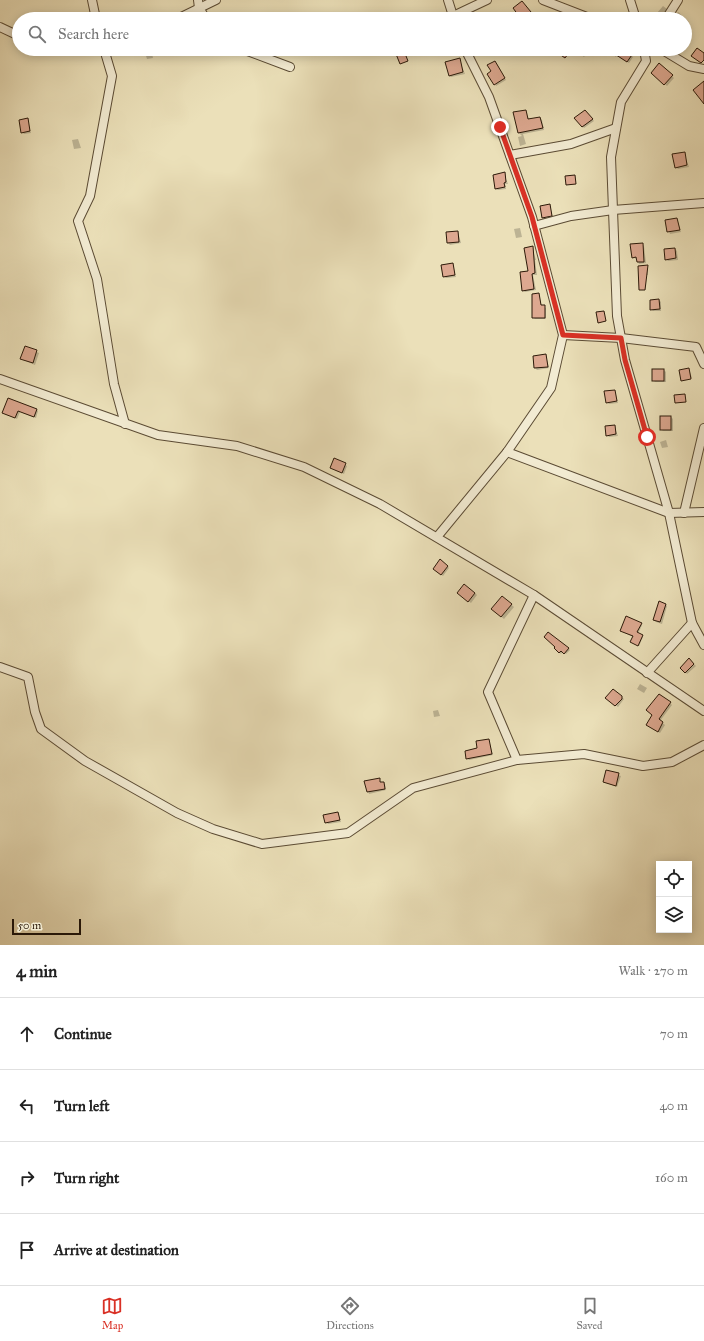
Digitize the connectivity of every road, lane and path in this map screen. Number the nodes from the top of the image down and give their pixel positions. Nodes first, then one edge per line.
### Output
1 (92, 0) edge
2 (216, 0) edge
3 (448, 0) edge
4 (487, 0) edge
5 (543, 0) edge
6 (630, 0) edge
7 (678, 0) edge
8 (198, 4) edge
9 (95, 12) edge
10 (187, 12) edge
11 (452, 12) edge
12 (465, 12) edge
13 (574, 12) edge
14 (634, 12) edge
15 (670, 12) edge
16 (0, 27) edge
17 (12, 33) edge
18 (106, 56) edge
19 (261, 56) edge
20 (469, 56) edge
21 (645, 56) edge
22 (673, 56) edge
23 (290, 67) dead end
24 (704, 70) edge
25 (616, 128) junction
26 (510, 155) junction
27 (704, 203) edge
28 (613, 210) junction
29 (534, 226) junction
30 (563, 335) junction
31 (621, 338) junction
32 (704, 364) edge
33 (0, 379) edge
34 (125, 424) junction
35 (704, 428) edge
36 (507, 452) junction
37 (704, 512) edge
38 (669, 513) junction
39 (684, 513) junction
40 (437, 537) junction
41 (534, 595) junction
42 (692, 624) junction
43 (704, 645) edge
44 (0, 667) edge
45 (647, 673) junction
46 (704, 711) edge
47 (704, 745) edge
48 (517, 760) junction

1 - 9 street
2 - 8 street
3 - 11 street
4 - 12 street
5 - 13 street
6 - 14 street
7 - 15 street
8 - 10 street
16 - 17 street
18 - 34 street
19 - 23 street
20 - 26 street
21 - 25 street
22 - 24 street
25 - 26 street
25 - 28 street
26 - 29 street
27 - 28 street
28 - 29 street
28 - 31 street
29 - 30 street
30 - 31 street
30 - 36 street
31 - 32 street
31 - 38 street
33 - 34 street
34 - 40 street
35 - 39 street
36 - 38 street
36 - 40 street
37 - 39 street
38 - 39 street
38 - 42 street
40 - 41 street
41 - 45 street
41 - 48 street
42 - 43 street
42 - 45 street
44 - 48 street
45 - 46 street
47 - 48 street

